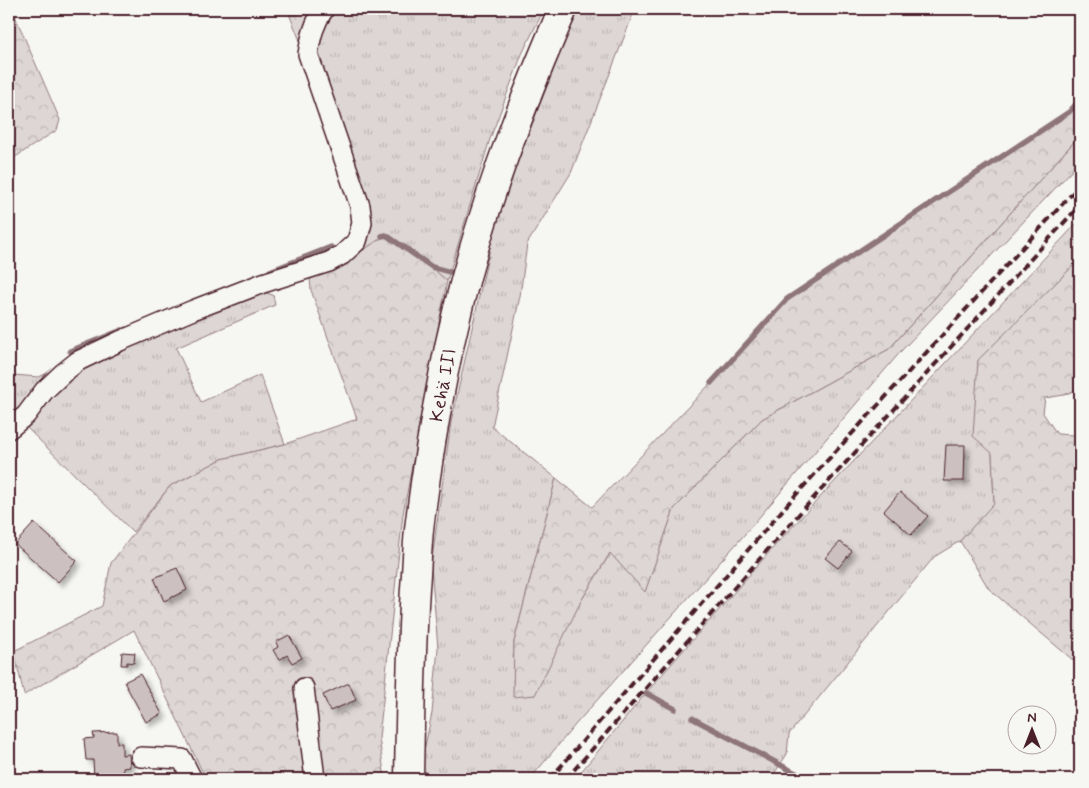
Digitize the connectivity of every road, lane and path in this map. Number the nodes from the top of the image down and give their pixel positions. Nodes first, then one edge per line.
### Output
1 (324, 9) edge
2 (563, 9) edge
3 (9, 429) edge
4 (304, 688) dead end
5 (141, 757) dead end
6 (192, 779) edge
7 (315, 779) edge
8 (409, 779) edge

1 - 3 street
2 - 8 highway, Kehä III
4 - 7 street
5 - 6 street

